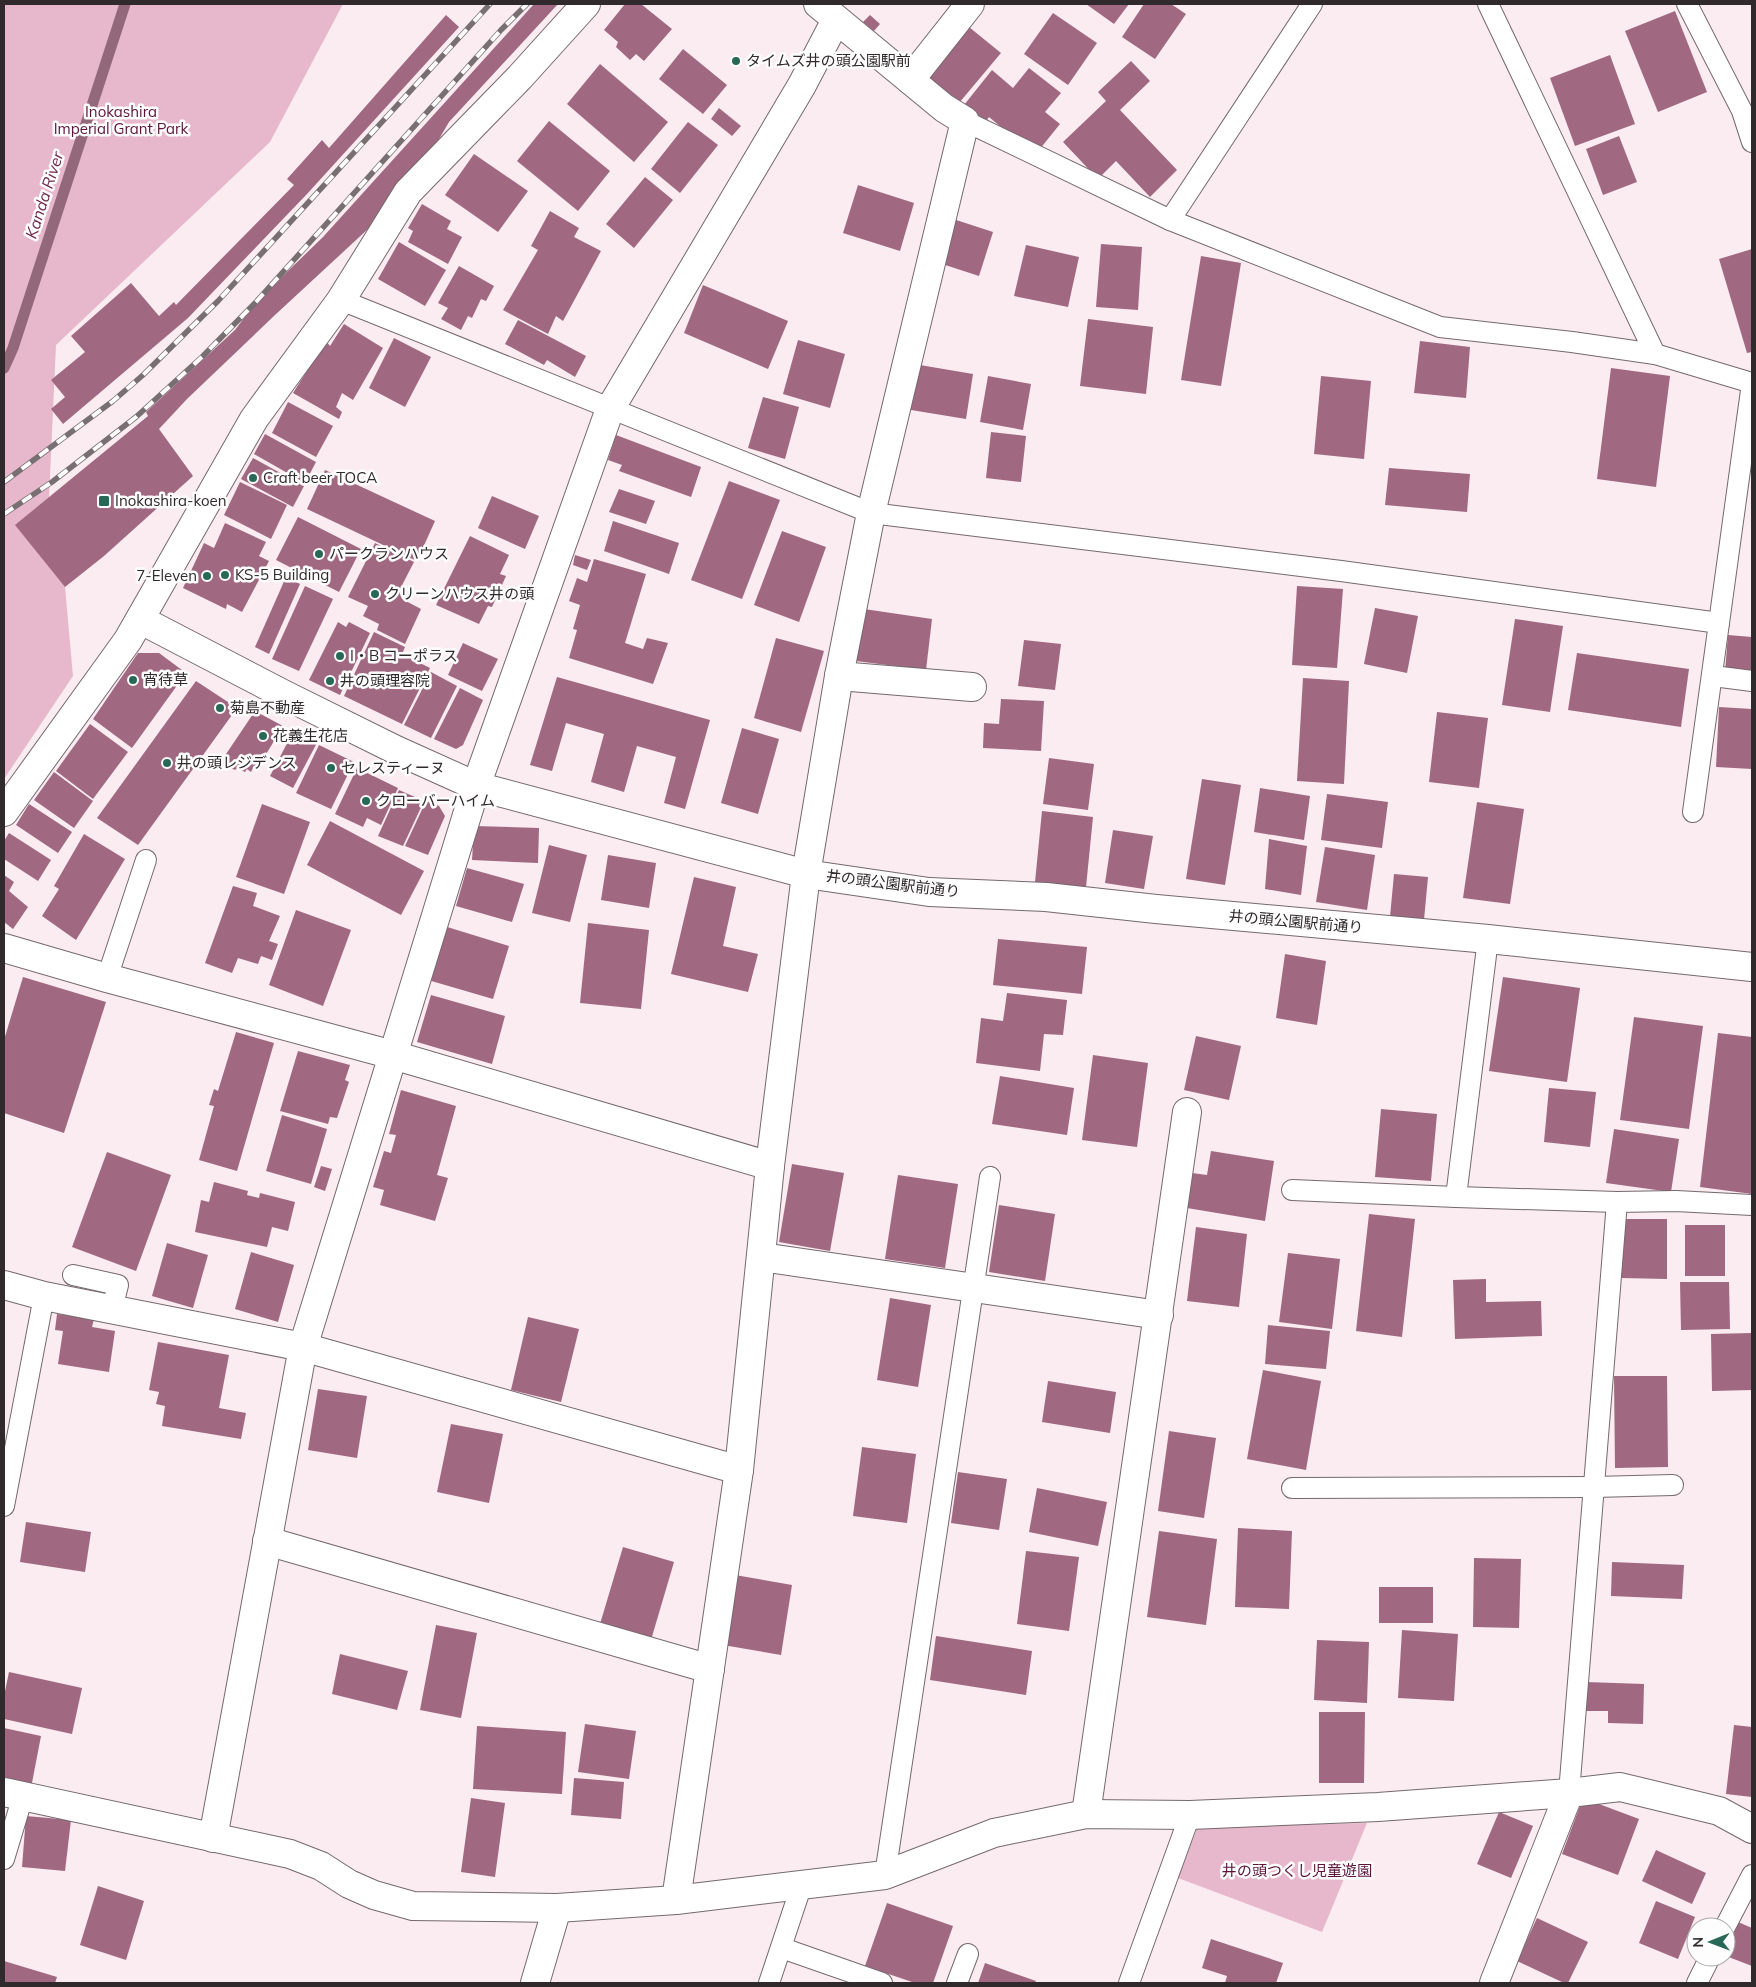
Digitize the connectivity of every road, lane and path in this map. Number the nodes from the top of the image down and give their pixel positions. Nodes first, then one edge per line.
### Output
1 (586, 4) edge
2 (970, 4) edge
3 (1312, 4) edge
4 (1488, 4) edge
5 (1686, 4) edge
6 (827, 12) edge
7 (910, 80) junction
8 (965, 121) junction
9 (1752, 142) edge
10 (1170, 220) junction
11 (341, 300) junction
12 (1655, 354) junction
13 (1752, 383) edge
14 (610, 409) junction
15 (871, 513) junction
16 (141, 620) junction
17 (1719, 623) junction
18 (840, 676) junction
19 (1713, 676) junction
20 (1752, 681) edge
21 (972, 687) dead end
22 (476, 786) junction
23 (4, 812) edge
24 (1693, 812) dead end
25 (146, 860) dead end
26 (806, 874) junction
27 (1488, 939) junction
28 (4, 948) edge
29 (1752, 967) edge
30 (107, 978) junction
31 (393, 1055) junction
32 (1186, 1112) dead end
33 (770, 1166) junction
34 (990, 1177) dead end
35 (1292, 1190) dead end
36 (1456, 1197) junction
37 (1616, 1202) junction
38 (1752, 1205) edge
39 (762, 1257) junction
40 (73, 1275) dead end
41 (4, 1285) edge
42 (973, 1289) junction
43 (44, 1296) junction
44 (112, 1309) junction
45 (1158, 1315) junction
46 (304, 1347) junction
47 (739, 1470) junction
48 (1673, 1485) dead end
49 (1594, 1487) junction
50 (1292, 1488) dead end
51 (4, 1506) edge
52 (267, 1541) junction
53 (710, 1669) junction
54 (1569, 1793) junction
55 (13, 1794) edge
56 (1086, 1814) junction
57 (1190, 1815) junction
58 (1752, 1829) edge
59 (213, 1838) junction
60 (4, 1859) edge
61 (885, 1875) junction
62 (1752, 1875) edge
63 (802, 1884) junction
64 (676, 1900) junction
65 (558, 1908) junction
66 (1730, 1917) edge
67 (782, 1948) junction
68 (968, 1954) dead end
69 (1705, 1967) edge
70 (536, 1983) edge
71 (769, 1983) edge
72 (882, 1983) edge
73 (957, 1983) edge
74 (1129, 1983) edge
75 (1494, 1983) edge
76 (1697, 1983) edge

1 - 11 street
2 - 7 street
3 - 10 lane
4 - 12 lane
5 - 9 lane
6 - 7 street
6 - 14 street
7 - 8 street
8 - 10 lane
8 - 15 street
10 - 12 lane
11 - 14 lane
11 - 16 street
12 - 13 lane
13 - 17 lane
14 - 15 lane
14 - 22 street
15 - 17 lane
15 - 18 street
16 - 22 street, 井の頭公園駅前通り
16 - 23 street
17 - 19 lane
18 - 21 street
18 - 26 street
19 - 20 lane
19 - 24 lane
22 - 26 street, 井の頭公園駅前通り
22 - 31 street
25 - 30 lane
26 - 27 street, 井の頭公園駅前通り
26 - 33 street
27 - 29 street, 井の頭公園駅前通り
27 - 36 lane
28 - 30 street
30 - 31 street
31 - 33 street
31 - 46 street
32 - 45 street
33 - 39 street
34 - 42 lane
35 - 36 lane
36 - 37 lane
37 - 38 lane
37 - 49 lane
39 - 42 street
39 - 47 street
40 - 44 lane
41 - 43 street
42 - 45 street
42 - 61 lane
43 - 44 street
43 - 51 lane
44 - 46 street
45 - 56 street
46 - 47 street
46 - 52 street
47 - 53 street
48 - 49 lane
49 - 50 lane
49 - 54 lane
52 - 53 street
52 - 59 street
53 - 64 street
54 - 57 street
54 - 58 street
54 - 75 street
55 - 59 street
55 - 60 lane
56 - 57 street
56 - 61 street
57 - 74 lane
59 - 65 street
61 - 63 street
62 - 66 lane
63 - 64 street
63 - 67 lane
64 - 65 street
65 - 70 street
67 - 71 lane
67 - 72 lane
68 - 73 lane
69 - 76 lane

